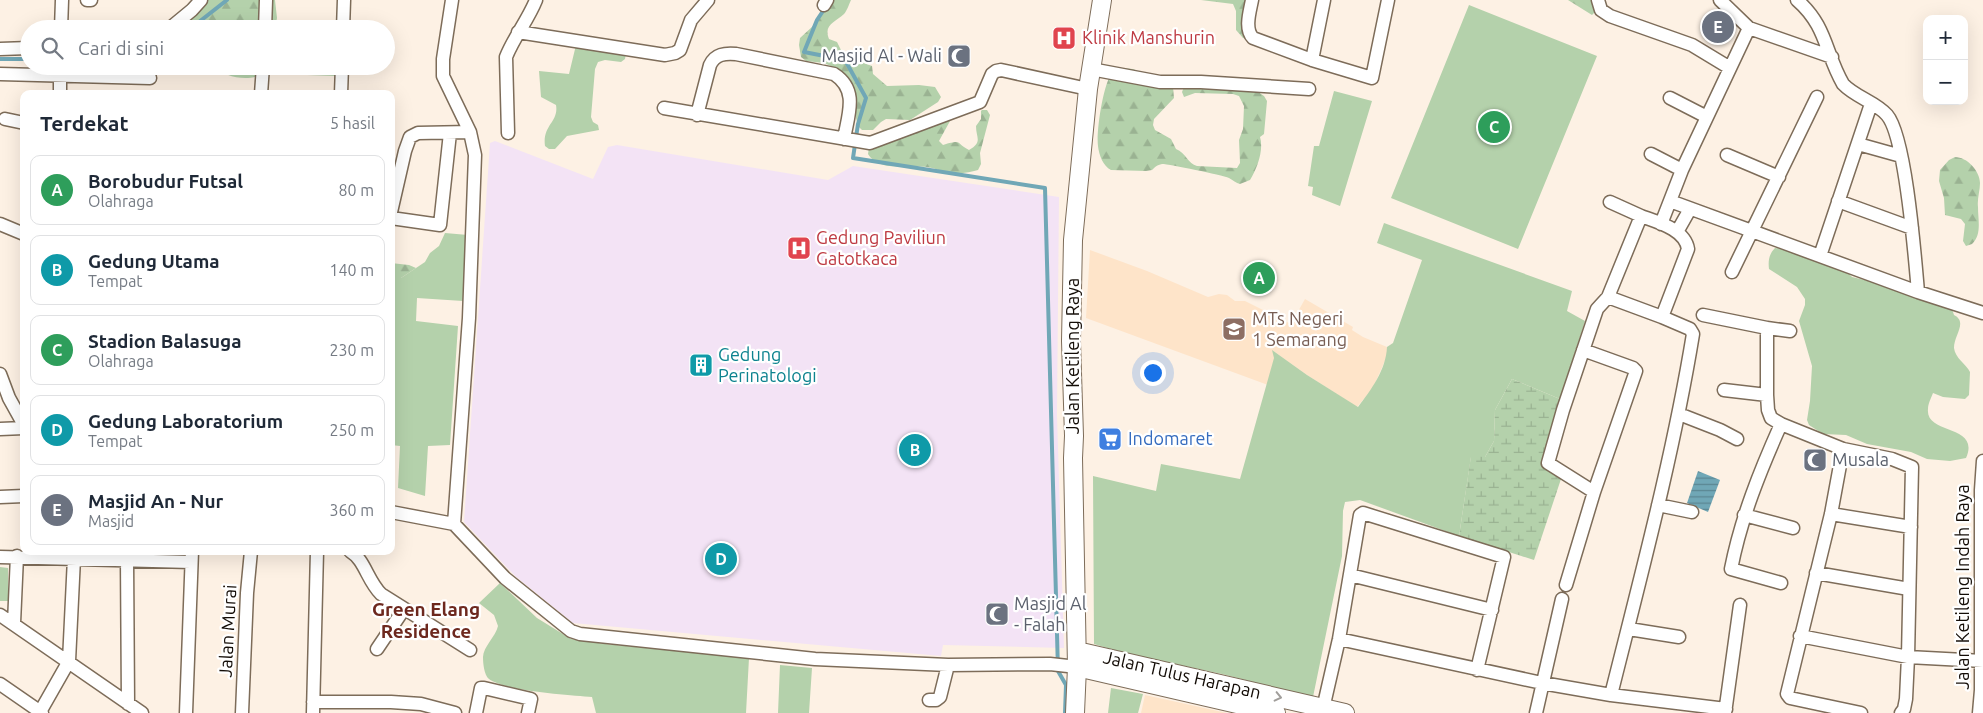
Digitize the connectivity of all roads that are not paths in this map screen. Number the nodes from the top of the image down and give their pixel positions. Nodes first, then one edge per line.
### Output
1 (62, 0) edge
2 (87, 0) edge
3 (91, 0) edge
4 (201, 0) edge
5 (266, 0) edge
6 (344, 0) edge
7 (452, 0) edge
8 (536, 0) edge
9 (708, 0) edge
10 (1102, 0) edge
11 (1252, 0) edge
12 (1324, 0) edge
13 (1388, 0) edge
14 (1598, 0) edge
15 (1720, 0) edge
16 (1797, 0) edge
17 (61, 20) edge
18 (180, 20) edge
19 (265, 20) edge
20 (343, 20) edge
21 (1749, 28) junction
22 (518, 32) junction
23 (20, 48) edge
24 (0, 49) edge
25 (1832, 57) junction
26 (1312, 60) junction
27 (1730, 68) junction
28 (1092, 69) junction
29 (20, 73) edge
30 (0, 74) edge
31 (60, 75) edge
32 (116, 75) edge
33 (263, 75) edge
34 (342, 75) edge
35 (150, 78) dead end
36 (1088, 89) junction
37 (1309, 89) dead end
38 (60, 90) edge
39 (261, 90) edge
40 (341, 90) edge
41 (1670, 98) dead end
42 (1818, 98) dead end
43 (1871, 104) junction
44 (664, 108) dead end
45 (697, 115) junction
46 (1707, 118) junction
47 (5, 119) dead end
48 (20, 122) edge
49 (470, 132) junction
50 (450, 133) junction
51 (508, 133) dead end
52 (848, 139) junction
53 (1858, 144) junction
54 (1651, 154) dead end
55 (1727, 155) dead end
56 (1901, 156) junction
57 (1682, 170) junction
58 (1779, 177) junction
59 (395, 195) edge
60 (1670, 201) junction
61 (1838, 201) junction
62 (1610, 202) dead end
63 (1690, 209) junction
64 (1640, 216) junction
65 (395, 219) edge
66 (0, 224) edge
67 (1660, 224) junction
68 (1912, 228) junction
69 (1753, 230) junction
70 (20, 232) edge
71 (1678, 232) junction
72 (1820, 256) junction
73 (1732, 272) dead end
74 (1918, 292) junction
75 (1608, 297) junction
76 (1983, 313) edge
77 (1703, 315) dead end
78 (1662, 317) junction
79 (1767, 328) junction
80 (1790, 332) dead end
81 (1583, 350) junction
82 (0, 374) edge
83 (1724, 390) dead end
84 (1766, 395) junction
85 (1679, 414) junction
86 (20, 419) edge
87 (1781, 424) junction
88 (20, 427) edge
89 (0, 429) edge
90 (1737, 439) dead end
91 (1842, 449) junction
92 (1983, 461) edge
93 (1594, 492) junction
94 (20, 496) edge
95 (0, 497) edge
96 (1658, 505) junction
97 (1692, 512) dead end
98 (395, 513) edge
99 (1831, 514) junction
100 (1744, 515) junction
101 (454, 524) junction
102 (1911, 527) junction
103 (1793, 528) dead end
104 (251, 555) edge
105 (317, 555) edge
106 (354, 555) edge
107 (0, 556) edge
108 (17, 556) junction
109 (191, 556) edge
110 (74, 558) junction
111 (128, 559) junction
112 (1816, 573) junction
113 (1350, 575) junction
114 (1781, 583) dead end
115 (1566, 585) dead end
116 (1909, 589) junction
117 (1562, 599) dead end
118 (1740, 605) dead end
119 (404, 609) junction
120 (1492, 610) junction
121 (0, 615) edge
122 (14, 623) junction
123 (1628, 629) junction
124 (1800, 636) junction
125 (1679, 637) dead end
126 (1338, 638) junction
127 (377, 649) dead end
128 (470, 650) dead end
129 (1908, 657) junction
130 (69, 661) junction
131 (1074, 661) junction
132 (1982, 661) edge
133 (948, 665) junction
134 (1477, 670) junction
135 (1542, 683) junction
136 (0, 684) edge
137 (1611, 695) junction
138 (929, 700) dead end
139 (128, 704) junction
140 (313, 708) edge
141 (1323, 710) edge
142 (1726, 711) edge
143 (41, 712) edge
144 (142, 713) edge
145 (186, 713) edge
146 (242, 713) edge
147 (455, 713) edge
148 (476, 713) edge
149 (528, 713) edge
150 (1075, 713) edge
151 (1276, 713) edge
152 (1345, 713) edge
153 (1536, 713) edge
154 (1861, 713) edge
155 (1901, 713) edge
156 (1979, 713) edge

1 - 17 street
2 - 3 street
4 - 18 street
5 - 19 street
6 - 20 street
7 - 49 street
8 - 22 street
9 - 22 street
10 - 28 main road, Jalan Ketileng Raya
11 - 26 street
12 - 26 street
13 - 26 street
14 - 27 street
15 - 21 street
16 - 25 street
21 - 25 street
21 - 27 street
22 - 51 street
23 - 24 street
25 - 43 street
27 - 46 street
28 - 36 main road, Jalan Ketileng Raya
28 - 37 street
29 - 30 street
31 - 38 street
32 - 35 street
33 - 39 street
34 - 40 street
36 - 52 street
36 - 131 main road, Jalan Ketileng Raya
41 - 46 street
42 - 58 street
43 - 53 street
43 - 56 street
44 - 45 street
45 - 52 street
45 - 52 street
46 - 57 street
47 - 48 street
49 - 50 street
49 - 101 street
50 - 59 street
50 - 65 street
53 - 56 street
53 - 61 street
54 - 57 street
55 - 58 street
56 - 68 street
57 - 60 street
58 - 69 street
60 - 63 street
60 - 67 street
61 - 68 street
61 - 72 street
62 - 64 street
63 - 69 street
63 - 71 street
64 - 67 street
64 - 75 street
66 - 70 street
67 - 71 street
68 - 74 street
69 - 72 street
69 - 73 street
71 - 78 street
72 - 74 street
74 - 76 street
75 - 78 street
75 - 81 street
77 - 79 street
78 - 85 street
79 - 80 street
79 - 84 street
81 - 93 street
81 - 93 street
82 - 86 street
83 - 84 street
84 - 87 street
85 - 90 street
85 - 96 street
87 - 91 street
87 - 100 street
88 - 89 street
91 - 99 street
91 - 102 street
92 - 132 street, Jalan Ketileng Indah Raya
93 - 115 street
94 - 95 street
96 - 97 street
96 - 123 street
98 - 101 street
99 - 102 street
99 - 112 street
100 - 103 street
100 - 114 street
101 - 133 street
102 - 116 street
104 - 146 street, Jalan Murai
105 - 140 street
106 - 119 street
107 - 108 street
108 - 110 street
108 - 122 street
109 - 111 street
109 - 145 street
110 - 111 street
110 - 130 street
111 - 139 street
112 - 116 street
112 - 124 street
113 - 120 street
113 - 120 street
113 - 126 street
116 - 129 street
117 - 135 street
118 - 142 street
119 - 127 street
119 - 128 street
120 - 134 street
121 - 122 street
122 - 130 street
123 - 125 street
123 - 137 street
124 - 129 street
124 - 154 street
126 - 134 street
126 - 141 street
129 - 132 street
129 - 155 street
130 - 139 street
130 - 143 street
131 - 133 street
131 -> 141 main road, Jalan Tulus Harapan
131 - 150 main road, Jalan Ketileng Raya
131 - 151 main road, Jalan Tulus Harapan
132 - 156 street, Jalan Ketileng Indah Raya
133 - 138 street
134 - 135 street
135 - 137 street
135 - 153 street
136 - 143 street
137 - 142 street
139 - 144 street
140 - 147 street
141 - 152 main road, Jalan Tulus Harapan
148 - 149 street

